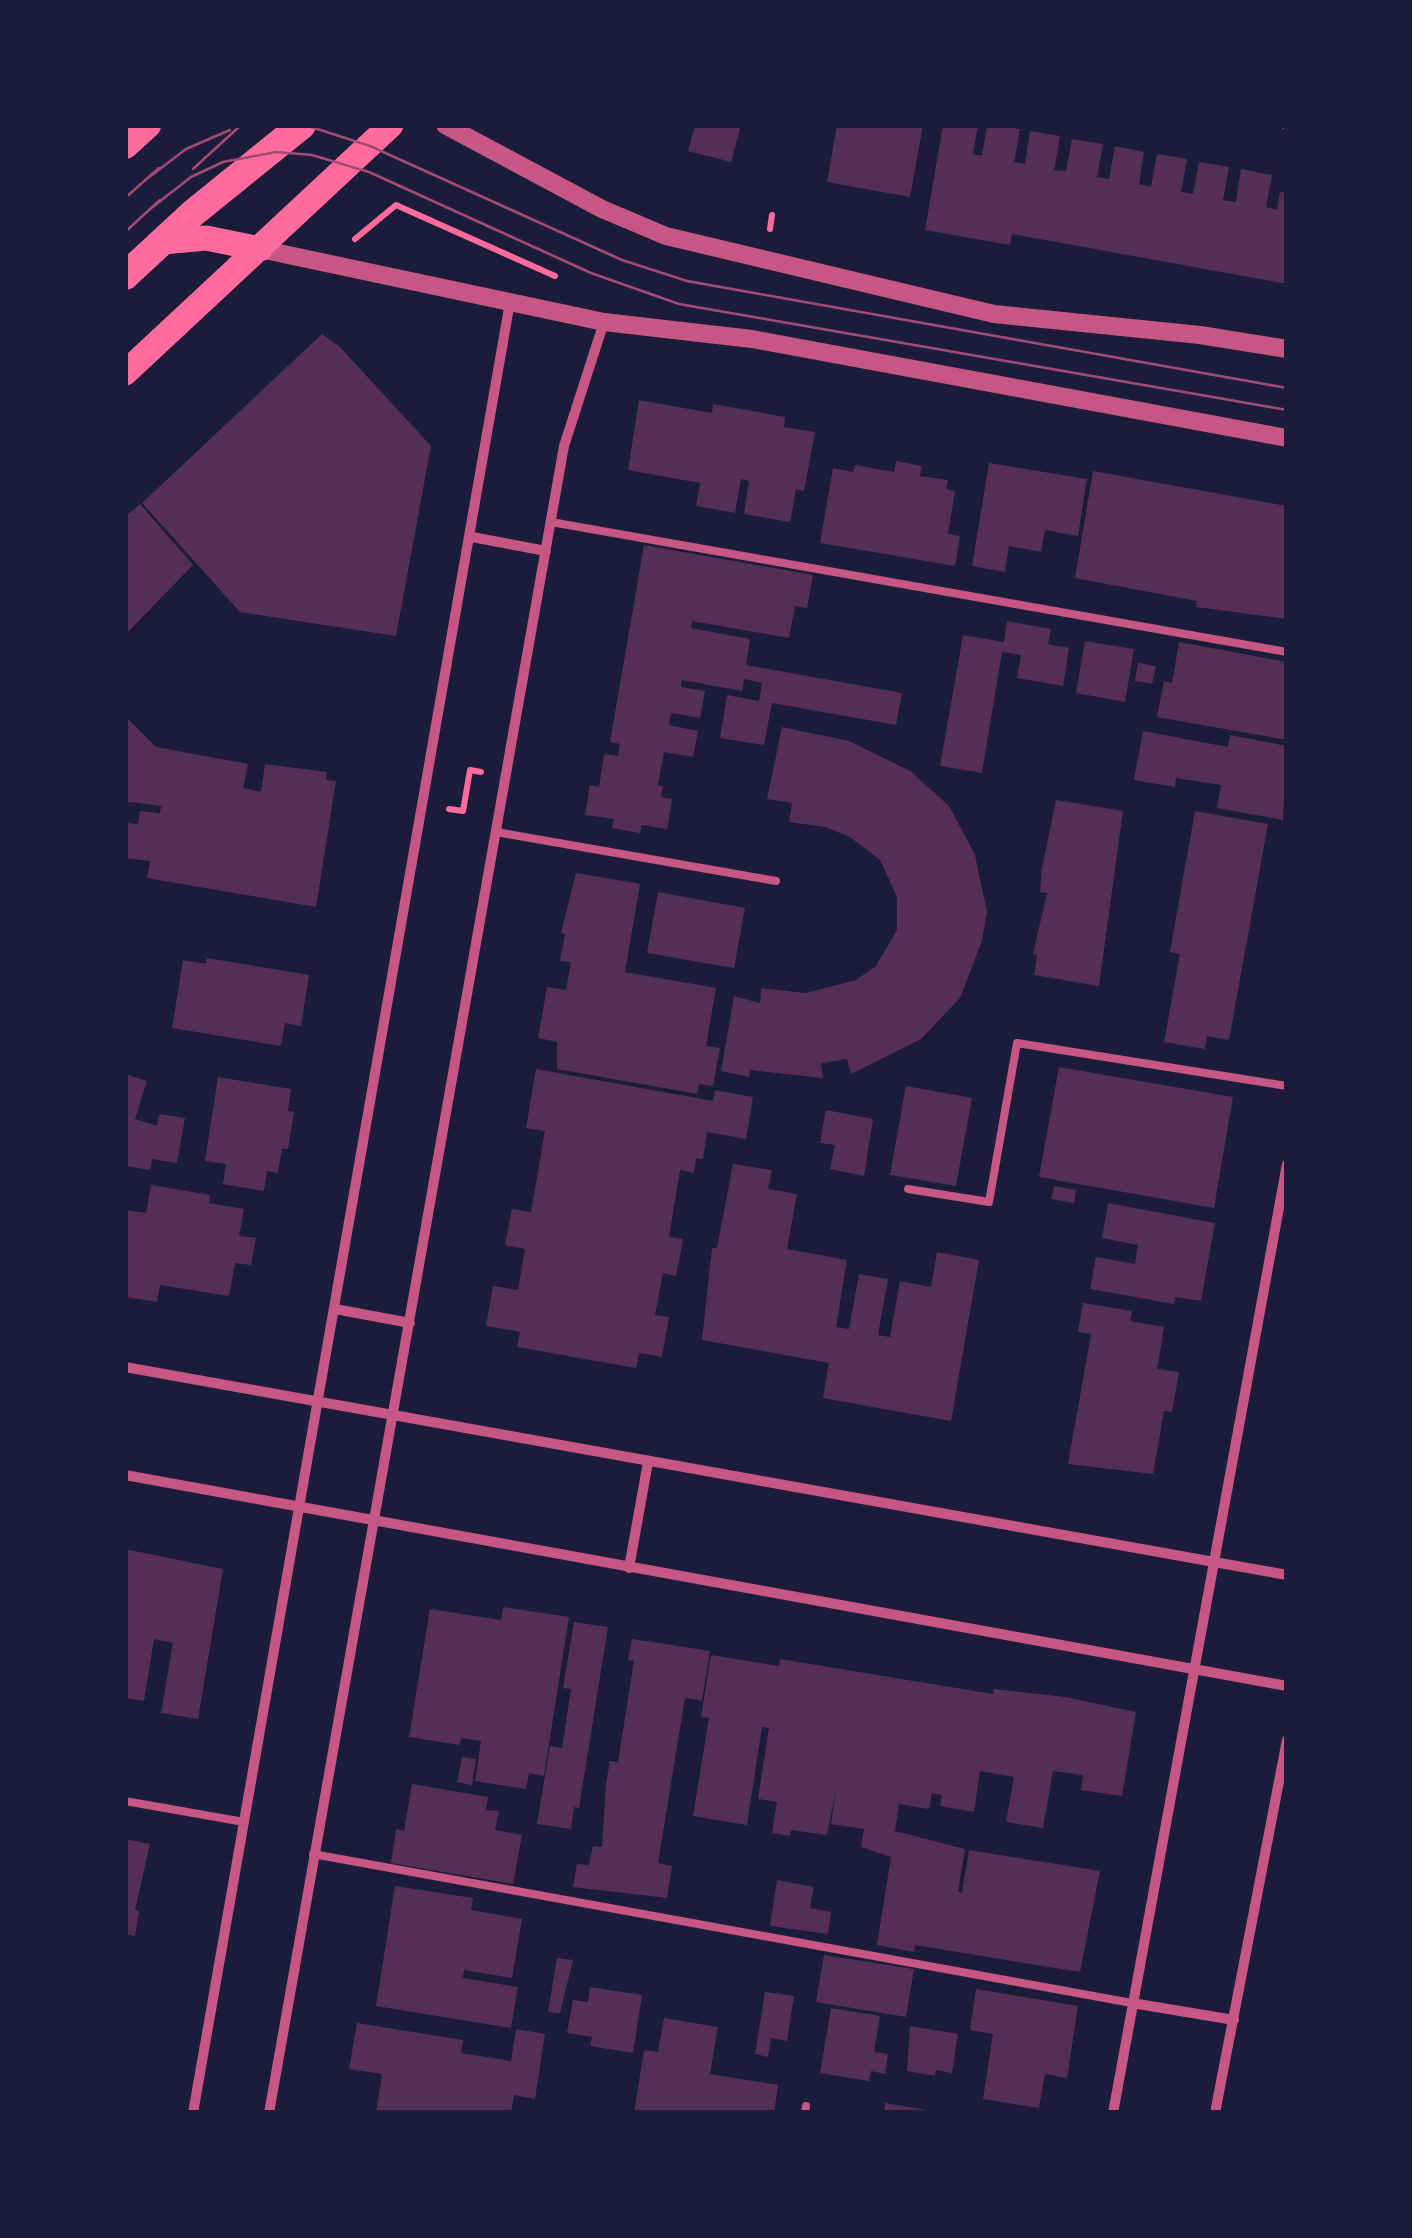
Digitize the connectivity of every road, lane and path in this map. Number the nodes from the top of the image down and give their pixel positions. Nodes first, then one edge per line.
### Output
1 (147, 125) edge
2 (302, 125) edge
3 (391, 125) edge
4 (444, 125) edge
5 (125, 145) edge
6 (162, 242) junction
7 (352, 242) dead end
8 (260, 249) junction
9 (125, 276) edge
10 (558, 277) dead end
11 (510, 302) junction
12 (604, 322) junction
13 (1287, 350) edge
14 (125, 373) edge
15 (1287, 438) edge
16 (551, 522) junction
17 (472, 537) junction
18 (546, 551) junction
19 (1287, 652) edge
20 (496, 774) dead end
21 (438, 807) dead end
22 (496, 832) junction
23 (776, 881) dead end
24 (1287, 1086) edge
25 (1287, 1164) edge
26 (908, 1189) dead end
27 (335, 1309) junction
28 (410, 1322) junction
29 (125, 1367) edge
30 (318, 1400) junction
31 (392, 1414) junction
32 (648, 1462) junction
33 (125, 1474) edge
34 (299, 1505) junction
35 (376, 1518) junction
36 (1215, 1562) junction
37 (629, 1568) junction
38 (1287, 1575) edge
39 (1193, 1668) junction
40 (1287, 1686) edge
41 (1287, 1740) edge
42 (125, 1801) edge
43 (244, 1822) junction
44 (313, 1854) junction
45 (1132, 2003) junction
46 (1234, 2020) junction
47 (193, 2113) edge
48 (270, 2113) edge
49 (1113, 2113) edge
50 (1215, 2113) edge

1 - 5 highway
2 - 6 highway
3 - 8 main road
4 - 13 street
6 - 8 main road
6 - 9 highway
7 - 10 path
8 - 11 street
8 - 14 main road
11 - 12 street
11 - 17 street
12 - 15 street
12 - 16 street
16 - 18 street
16 - 19 lane
17 - 18 street
17 - 27 street
18 - 22 street
20 - 21 path
22 - 23 lane
22 - 28 street
24 - 26 lane
25 - 36 street
27 - 28 street
27 - 30 street
28 - 31 street
29 - 30 street
30 - 31 street
30 - 34 street
31 - 32 street
31 - 35 street
32 - 36 street
32 - 37 street
33 - 34 street
34 - 35 street
34 - 43 street
35 - 37 street
35 - 44 street
36 - 38 street
36 - 39 street
37 - 39 street
39 - 40 street
39 - 45 street
41 - 46 street
42 - 43 lane
43 - 47 street
44 - 45 lane
44 - 48 street
45 - 46 street
45 - 49 street
46 - 50 street

